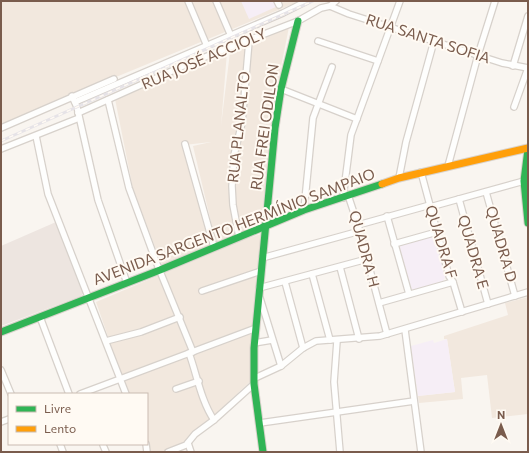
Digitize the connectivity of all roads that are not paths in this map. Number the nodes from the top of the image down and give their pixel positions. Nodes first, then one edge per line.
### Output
1 (188, 1) edge
2 (216, 1) edge
3 (307, 1) edge
4 (336, 1) edge
5 (400, 1) edge
6 (495, 1) edge
7 (330, 6) junction
8 (528, 16) edge
9 (298, 21) junction
10 (391, 26) junction
11 (231, 36) junction
12 (249, 41) junction
13 (318, 41) dead end
14 (434, 41) junction
15 (207, 46) junction
16 (478, 55) junction
17 (378, 61) junction
18 (513, 66) junction
19 (332, 67) dead end
20 (528, 68) edge
21 (114, 78) dead end
22 (281, 89) junction
23 (72, 96) junction
24 (108, 100) junction
25 (75, 102) junction
26 (318, 103) junction
27 (514, 108) dead end
28 (78, 115) junction
29 (357, 119) junction
30 (1, 128) edge
31 (36, 136) junction
32 (185, 144) dead end
33 (1, 149) edge
34 (528, 149) edge
35 (448, 166) junction
36 (421, 172) junction
37 (399, 178) junction
38 (524, 181) junction
39 (486, 192) junction
40 (345, 196) junction
41 (459, 200) junction
42 (430, 206) junction
43 (304, 210) junction
44 (387, 216) junction
45 (528, 223) edge
46 (265, 227) junction
47 (359, 228) junction
48 (437, 232) junction
49 (239, 237) junction
50 (394, 244) junction
51 (214, 247) junction
52 (262, 258) junction
53 (367, 260) junction
54 (340, 267) junction
55 (160, 270) junction
56 (261, 271) junction
57 (312, 274) junction
58 (285, 282) junction
59 (453, 282) junction
60 (127, 283) junction
61 (202, 291) dead end
62 (259, 292) junction
63 (528, 292) edge
64 (409, 294) junction
65 (515, 296) junction
66 (88, 298) junction
67 (379, 303) junction
68 (488, 304) junction
69 (462, 312) junction
70 (40, 317) junction
71 (180, 317) junction
72 (256, 328) junction
73 (405, 330) junction
74 (1, 332) edge
75 (387, 334) junction
76 (359, 339) junction
77 (272, 340) junction
78 (330, 340) junction
79 (106, 341) junction
80 (337, 341) junction
81 (254, 343) junction
82 (303, 348) junction
83 (191, 352) junction
84 (281, 366) junction
85 (1, 370) edge
86 (120, 379) junction
87 (199, 381) junction
88 (255, 381) junction
89 (176, 389) dead end
90 (11, 393) edge
91 (69, 393) edge
92 (83, 393) edge
93 (126, 393) edge
94 (414, 401) junction
95 (336, 411) junction
96 (214, 420) junction
97 (260, 423) junction
98 (188, 443) junction
99 (168, 452) edge
100 (191, 452) edge
101 (263, 452) edge
102 (340, 452) edge
103 (421, 452) edge

1 - 15 street
2 - 11 street
3 - 11 street
4 - 7 street, RUA JOSÉ ACCIOLY
5 - 10 street
6 - 16 street
7 - 9 street, RUA JOSÉ ACCIOLY
7 - 10 street, RUA SANTA SOFIA
8 - 18 street
9 - 12 street, RUA JOSÉ ACCIOLY
9 - 22 main road, RUA FREI ODILON
10 - 14 street, RUA SANTA SOFIA
10 - 17 street
11 - 15 street
12 - 24 street, RUA JOSÉ ACCIOLY
12 - 49 street, RUA PLANALTO
13 - 17 street
14 - 16 street, RUA SANTA SOFIA
14 - 37 street
15 - 25 street
16 - 18 street, RUA SANTA SOFIA
16 - 35 street
17 - 29 street
18 - 20 street, RUA SANTA SOFIA
19 - 26 street
20 - 27 street
21 - 23 street
22 - 26 street
22 - 46 main road, RUA FREI ODILON
23 - 25 street
23 - 30 street
24 - 28 street, RUA JOSÉ ACCIOLY
24 - 55 street
25 - 28 street
26 - 29 street
26 - 43 street
28 - 31 street, RUA JOSÉ ACCIOLY
28 - 60 street
29 - 40 street
31 - 33 street, RUA JOSÉ ACCIOLY
31 - 66 street
32 - 51 street
34 - 35 main road, AVENIDA SARGENTO HERMÍNIO SAMPAIO
34 - 38 main road
35 - 36 main road, AVENIDA SARGENTO HERMÍNIO SAMPAIO
36 - 37 main road, AVENIDA SARGENTO HERMÍNIO SAMPAIO
36 - 42 street, QUADRA F
37 - 40 main road, AVENIDA SARGENTO HERMÍNIO SAMPAIO
38 - 39 street, QUADRA D
38 - 45 main road
39 - 41 street, QUADRA D
39 - 65 street, QUADRA D
40 - 43 main road, AVENIDA SARGENTO HERMÍNIO SAMPAIO
40 - 47 street, QUADRA H
41 - 42 street, QUADRA D
41 - 68 street, QUADRA E
42 - 44 street, QUADRA D
42 - 48 street, QUADRA F
43 - 46 main road, AVENIDA SARGENTO HERMÍNIO SAMPAIO
44 - 47 street, QUADRA D
44 - 50 street, QUADRA H
46 - 49 main road, AVENIDA SARGENTO HERMÍNIO SAMPAIO
46 - 52 main road, RUA FREI ODILON
47 - 52 street, QUADRA D
47 - 53 street, QUADRA H
48 - 50 street
48 - 59 street, QUADRA F
49 - 51 main road, AVENIDA SARGENTO HERMÍNIO SAMPAIO
50 - 64 street, QUADRA H
51 - 55 main road, AVENIDA SARGENTO HERMÍNIO SAMPAIO
52 - 56 main road, RUA FREI ODILON
53 - 54 street
53 - 67 street, QUADRA H
54 - 57 street
54 - 76 street
55 - 60 main road, AVENIDA SARGENTO HERMÍNIO SAMPAIO
55 - 71 street
56 - 61 street
56 - 62 main road, RUA FREI ODILON
57 - 58 street
57 - 78 street
58 - 62 street
58 - 82 street
59 - 64 street
59 - 69 street, QUADRA F
60 - 66 main road, AVENIDA SARGENTO HERMÍNIO SAMPAIO
62 - 72 main road, RUA FREI ODILON
62 - 77 street
63 - 65 street
64 - 67 street
65 - 68 street
66 - 70 main road, AVENIDA SARGENTO HERMÍNIO SAMPAIO
66 - 79 street
67 - 75 street, QUADRA H
68 - 69 street
69 - 73 street
70 - 74 main road, AVENIDA SARGENTO HERMÍNIO SAMPAIO
70 - 91 street
71 - 79 street
71 - 83 street
72 - 81 main road, RUA FREI ODILON
72 - 83 street
73 - 75 street
73 - 94 street
75 - 76 street
76 - 80 street
77 - 81 street
77 - 84 street
78 - 80 street
78 - 82 street
79 - 86 street
80 - 95 street
81 - 88 main road, RUA FREI ODILON
82 - 84 street
83 - 86 street
83 - 87 street
84 - 88 street
85 - 90 street
86 - 92 street
86 - 93 street
87 - 89 street
87 - 96 street
88 - 96 street
88 - 97 main road, RUA FREI ODILON
94 - 95 street
94 - 103 street
95 - 97 street
95 - 102 street
96 - 98 street
97 - 101 main road, RUA FREI ODILON
98 - 99 street
98 - 100 street

